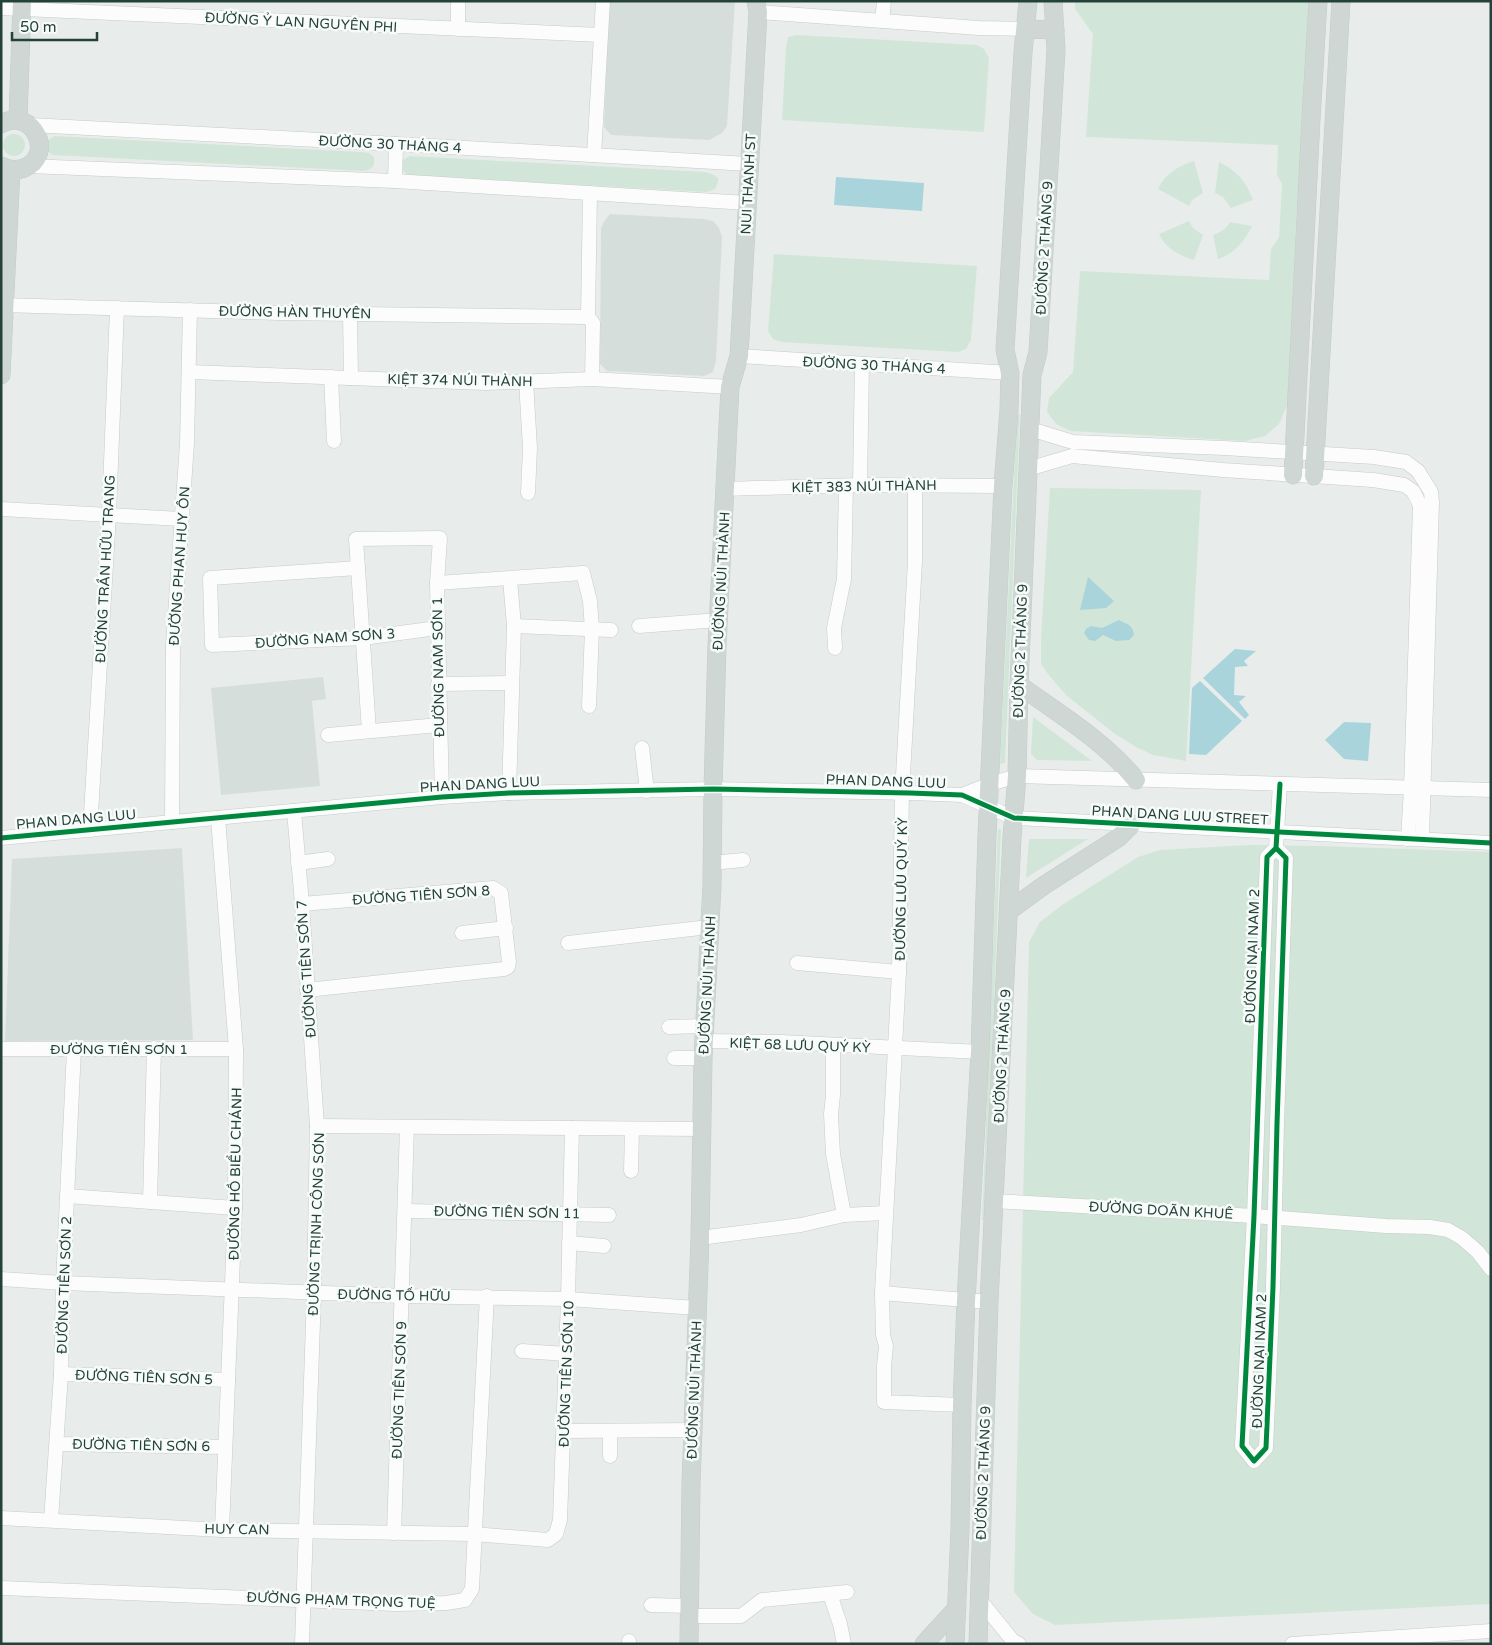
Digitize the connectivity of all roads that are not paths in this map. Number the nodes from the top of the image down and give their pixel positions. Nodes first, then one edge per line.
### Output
1 (162, 1) edge
2 (458, 1) edge
3 (603, 1) edge
4 (884, 1) edge
5 (1028, 1) edge
6 (1054, 1) edge
7 (1318, 1) edge
8 (1341, 1) edge
9 (22, 5) edge
10 (757, 7) edge
11 (1, 8) edge
12 (162, 16) junction
13 (882, 21) junction
14 (458, 29) junction
15 (1026, 29) junction
16 (1055, 30) junction
17 (600, 35) junction
18 (1311, 119) junction
19 (1334, 120) junction
20 (16, 123) edge
21 (396, 144) junction
22 (594, 155) junction
23 (749, 164) junction
24 (14, 168) edge
25 (395, 181) junction
26 (590, 192) junction
27 (747, 203) junction
28 (3, 305) edge
29 (118, 308) junction
30 (190, 310) junction
31 (350, 314) junction
32 (588, 317) junction
33 (1301, 317) junction
34 (1324, 318) junction
35 (739, 356) junction
36 (862, 364) junction
37 (189, 372) junction
38 (1010, 373) junction
39 (1, 375) edge
40 (1032, 375) junction
41 (331, 377) junction
42 (351, 378) junction
43 (592, 379) junction
44 (526, 381) junction
45 (730, 387) junction
46 (1030, 429) junction
47 (334, 441) dead end
48 (1294, 452) junction
49 (1316, 454) junction
50 (1028, 469) junction
51 (1293, 475) junction
52 (1314, 476) junction
53 (860, 485) junction
54 (915, 485) junction
55 (846, 486) junction
56 (1003, 486) junction
57 (725, 490) junction
58 (528, 493) dead end
59 (1, 509) edge
60 (109, 514) junction
61 (181, 518) junction
62 (358, 568) junction
63 (510, 579) junction
64 (436, 583) junction
65 (719, 620) junction
66 (514, 626) junction
67 (639, 626) dead end
68 (437, 628) junction
69 (592, 629) junction
70 (611, 630) dead end
71 (362, 638) junction
72 (835, 648) dead end
73 (512, 683) junction
74 (438, 684) junction
75 (1019, 685) junction
76 (589, 706) dead end
77 (439, 725) junction
78 (369, 731) junction
79 (328, 735) dead end
80 (642, 748) dead end
81 (1017, 776) junction
82 (1136, 780) junction
83 (990, 784) junction
84 (1280, 784) junction
85 (1418, 788) junction
86 (713, 789) junction
87 (1491, 790) edge
88 (647, 791) junction
89 (509, 793) junction
90 (902, 793) junction
91 (962, 795) junction
92 (442, 796) junction
93 (988, 806) junction
94 (294, 811) junction
95 (218, 818) junction
96 (1014, 818) junction
97 (172, 822) junction
98 (1132, 824) junction
99 (90, 830) junction
100 (1277, 832) junction
101 (1, 838) edge
102 (1415, 839) junction
103 (1491, 843) edge
104 (1276, 848) junction
105 (328, 859) dead end
106 (743, 860) dead end
107 (298, 862) junction
108 (711, 863) junction
109 (302, 904) junction
110 (1010, 910) junction
111 (709, 927) junction
112 (506, 928) junction
113 (462, 933) dead end
114 (568, 943) dead end
115 (797, 964) dead end
116 (900, 972) junction
117 (307, 990) junction
118 (669, 1027) dead end
119 (704, 1042) junction
120 (833, 1045) junction
121 (154, 1048) junction
122 (1, 1049) edge
123 (74, 1049) junction
124 (236, 1049) junction
125 (895, 1049) junction
126 (980, 1052) junction
127 (674, 1058) dead end
128 (317, 1126) junction
129 (408, 1127) junction
130 (572, 1128) junction
131 (702, 1129) junction
132 (632, 1130) junction
133 (631, 1171) dead end
134 (67, 1196) junction
135 (994, 1201) junction
136 (150, 1202) junction
137 (235, 1208) junction
138 (406, 1211) junction
139 (570, 1213) junction
140 (885, 1213) junction
141 (609, 1215) dead end
142 (844, 1215) junction
143 (1254, 1216) junction
144 (1275, 1217) junction
145 (700, 1238) junction
146 (570, 1243) junction
147 (604, 1246) dead end
148 (1491, 1269) edge
149 (1, 1279) edge
150 (63, 1283) junction
151 (232, 1290) junction
152 (314, 1293) junction
153 (882, 1293) junction
154 (402, 1296) junction
155 (486, 1296) junction
156 (568, 1298) junction
157 (966, 1301) junction
158 (989, 1302) junction
159 (697, 1308) junction
160 (522, 1351) dead end
161 (567, 1354) junction
162 (61, 1374) junction
163 (228, 1380) junction
164 (884, 1402) joint
165 (962, 1405) junction
166 (694, 1430) junction
167 (564, 1431) junction
168 (610, 1431) junction
169 (58, 1444) junction
170 (226, 1447) junction
171 (610, 1456) dead end
172 (1, 1518) edge
173 (51, 1520) junction
174 (222, 1530) junction
175 (307, 1530) junction
176 (394, 1533) junction
177 (474, 1534) junction
178 (1, 1588) edge
179 (847, 1592) dead end
180 (830, 1594) junction
181 (979, 1598) junction
182 (304, 1600) junction
183 (651, 1605) dead end
184 (957, 1608) junction
185 (689, 1611) junction
186 (1491, 1632) edge
187 (302, 1644) edge
188 (689, 1644) edge
189 (844, 1644) edge
190 (924, 1644) edge
191 (955, 1644) edge
192 (978, 1644) edge
193 (1019, 1644) edge
194 (1292, 1644) edge

1 - 12 street
2 - 14 street
3 - 17 street
4 - 13 street
5 - 15 main road, ĐƯỜNG 2 THÁNG 9
6 - 16 main road, ĐƯỜNG 2 THÁNG 9
7 - 18 main road
8 - 19 main road
9 - 11 street, ĐƯỜNG Ỷ LAN NGUYÊN PHI
9 - 12 street, ĐƯỜNG Ỷ LAN NGUYÊN PHI
9 - 20 main road
10 - 13 street
10 - 23 main road, NUI THANH ST
12 - 14 street, ĐƯỜNG Ỷ LAN NGUYÊN PHI
13 - 15 street
14 - 17 street, ĐƯỜNG Ỷ LAN NGUYÊN PHI
15 - 16 main road
15 - 38 main road, ĐƯỜNG 2 THÁNG 9
16 - 40 main road, ĐƯỜNG 2 THÁNG 9
17 - 22 street
18 - 19 main road
18 - 33 main road
19 - 34 main road
20 - 21 street, ĐƯỜNG 30 THÁNG 4
20 - 24 main road
21 - 22 street, ĐƯỜNG 30 THÁNG 4
21 - 25 street
22 - 23 street, ĐƯỜNG 30 THÁNG 4
23 - 27 main road, NUI THANH ST
24 - 25 street
24 - 28 main road
25 - 26 street
26 - 27 street
26 - 32 street
27 - 35 main road, NUI THANH ST
28 - 29 street, ĐƯỜNG HÀN THUYÊN
28 - 39 main road
29 - 30 street, ĐƯỜNG HÀN THUYÊN
29 - 60 street, ĐƯỜNG TRẦN HỮU TRANG
30 - 31 street, ĐƯỜNG HÀN THUYÊN
30 - 37 street, ĐƯỜNG PHAN HUY ÔN
31 - 32 street, ĐƯỜNG HÀN THUYÊN
31 - 42 street
32 - 43 street
33 - 34 main road
33 - 48 main road
34 - 49 main road
35 - 36 street, ĐƯỜNG 30 THÁNG 4
35 - 45 main road, ĐƯỜNG NÚI THÀNH
36 - 38 street, ĐƯỜNG 30 THÁNG 4
36 - 53 street
37 - 41 street, KIỆT 374 NÚI THÀNH
37 - 61 street, ĐƯỜNG PHAN HUY ÔN
38 - 40 main road
38 - 56 main road, ĐƯỜNG 2 THÁNG 9
40 - 46 main road, ĐƯỜNG 2 THÁNG 9
41 - 42 street, KIỆT 374 NÚI THÀNH
41 - 47 street
42 - 44 street, KIỆT 374 NÚI THÀNH
43 - 44 street, KIỆT 374 NÚI THÀNH
43 - 45 street, KIỆT 374 NÚI THÀNH
44 - 58 street
45 - 57 main road, ĐƯỜNG NÚI THÀNH
46 - 48 street
46 - 50 main road, ĐƯỜNG 2 THÁNG 9
48 - 49 street
48 - 51 main road
49 - 52 main road
49 - 85 street
50 - 51 street
50 - 75 main road, ĐƯỜNG 2 THÁNG 9
51 - 52 street
52 - 85 street
53 - 54 street, KIỆT 383 NÚI THÀNH
53 - 55 street, KIỆT 383 NÚI THÀNH
54 - 56 street, KIỆT 383 NÚI THÀNH
54 - 90 street, ĐƯỜNG LƯU QUÝ KỲ
55 - 57 street, KIỆT 383 NÚI THÀNH
55 - 72 street
56 - 83 main road, ĐƯỜNG 2 THÁNG 9
57 - 65 main road, ĐƯỜNG NÚI THÀNH
59 - 60 street
60 - 61 street
60 - 99 street, ĐƯỜNG TRẦN HỮU TRANG
61 - 97 street, ĐƯỜNG PHAN HUY ÔN
62 - 64 street, ĐƯỜNG NAM SƠN 1
62 - 71 street
62 - 71 street, ĐƯỜNG NAM SƠN 3
63 - 64 street
63 - 66 street
63 - 69 street
64 - 68 street, ĐƯỜNG NAM SƠN 1
65 - 67 street
65 - 86 main road, ĐƯỜNG NÚI THÀNH
66 - 69 street
66 - 73 street
68 - 71 street, ĐƯỜNG NAM SƠN 3
68 - 74 street, ĐƯỜNG NAM SƠN 1
69 - 70 street
69 - 76 street
71 - 78 street
73 - 74 street
73 - 89 street
74 - 77 street, ĐƯỜNG NAM SƠN 1
75 - 81 main road, ĐƯỜNG 2 THÁNG 9
75 - 82 main road
77 - 78 street
77 - 92 street, ĐƯỜNG NAM SƠN 1
78 - 79 street
80 - 88 street
81 - 82 street
81 - 83 street
81 - 96 main road, ĐƯỜNG 2 THÁNG 9
82 - 84 street
83 - 91 street
83 - 93 main road, ĐƯỜNG 2 THÁNG 9
84 - 85 street
84 - 100 street, ĐƯỜNG NẠI NAM 2
85 - 87 street
85 - 102 street
86 - 88 street, PHAN DANG LUU
86 - 90 street, PHAN DANG LUU
86 - 108 main road, ĐƯỜNG NÚI THÀNH
88 - 89 street, PHAN DANG LUU
89 - 92 street, PHAN DANG LUU
90 - 91 street, PHAN DANG LUU
90 - 116 street, ĐƯỜNG LƯU QUÝ KỲ
91 - 93 street, PHAN DANG LUU STREET
92 - 94 street, PHAN DANG LUU
93 - 96 street, PHAN DANG LUU STREET
93 - 126 main road, ĐƯỜNG 2 THÁNG 9
94 - 95 street, PHAN DANG LUU
94 - 107 street, ĐƯỜNG TIÊN SƠN 7
95 - 97 street, PHAN DANG LUU
95 - 124 street, ĐƯỜNG HỒ BIỂU CHÁNH
96 - 98 street, PHAN DANG LUU STREET
96 - 110 main road, ĐƯỜNG 2 THÁNG 9
97 - 99 street, PHAN DANG LUU
98 - 100 street, PHAN DANG LUU STREET
98 - 110 main road
99 - 101 street, PHAN DANG LUU
100 - 102 street, PHAN DANG LUU STREET
100 - 104 street, ĐƯỜNG NẠI NAM 2
102 - 103 street, PHAN DANG LUU STREET
104 - 143 street, ĐƯỜNG NẠI NAM 2
104 - 144 street, ĐƯỜNG NẠI NAM 2
105 - 107 street
106 - 108 street
107 - 109 street, ĐƯỜNG TIÊN SƠN 7
108 - 111 main road, ĐƯỜNG NÚI THÀNH
109 - 112 street, ĐƯỜNG TIÊN SƠN 8
109 - 117 street, ĐƯỜNG TIÊN SƠN 7
110 - 135 main road, ĐƯỜNG 2 THÁNG 9
111 - 114 street
111 - 119 main road, ĐƯỜNG NÚI THÀNH
112 - 113 street
112 - 117 street, ĐƯỜNG TIÊN SƠN 8
115 - 116 street
116 - 125 street, ĐƯỜNG LƯU QUÝ KỲ
117 - 128 street, ĐƯỜNG TIÊN SƠN 7
118 - 119 street
119 - 120 street, KIỆT 68 LƯU QUÝ KỲ
119 - 127 street
119 - 131 main road, ĐƯỜNG NÚI THÀNH
120 - 125 street, KIỆT 68 LƯU QUÝ KỲ
120 - 142 street
121 - 123 street, ĐƯỜNG TIÊN SƠN 1
121 - 124 street, ĐƯỜNG TIÊN SƠN 1
121 - 136 street
122 - 123 street, ĐƯỜNG TIÊN SƠN 1
123 - 134 street, ĐƯỜNG TIÊN SƠN 2
124 - 137 street, ĐƯỜNG HỒ BIỂU CHÁNH
125 - 126 street, KIỆT 68 LƯU QUÝ KỲ
125 - 140 street, ĐƯỜNG LƯU QUÝ KỲ
126 - 157 main road, ĐƯỜNG 2 THÁNG 9
128 - 129 street, ĐƯỜNG TRỊNH CÔNG SƠN
128 - 152 street, ĐƯỜNG TRỊNH CÔNG SƠN
129 - 130 street, ĐƯỜNG TRỊNH CÔNG SƠN
129 - 138 street, ĐƯỜNG TIÊN SƠN 9
130 - 132 street, ĐƯỜNG TRỊNH CÔNG SƠN
130 - 139 street, ĐƯỜNG TIÊN SƠN 10
131 - 132 street, ĐƯỜNG TRỊNH CÔNG SƠN
131 - 145 main road, ĐƯỜNG NÚI THÀNH
132 - 133 street
134 - 136 street
134 - 150 street, ĐƯỜNG TIÊN SƠN 2
135 - 143 street, ĐƯỜNG DOÃN KHUÊ
135 - 158 main road, ĐƯỜNG 2 THÁNG 9
136 - 137 street
137 - 151 street, ĐƯỜNG HỒ BIỂU CHÁNH
138 - 139 street, ĐƯỜNG TIÊN SƠN 11
138 - 154 street, ĐƯỜNG TIÊN SƠN 9
139 - 141 street, ĐƯỜNG TIÊN SƠN 11
139 - 146 street, ĐƯỜNG TIÊN SƠN 10
140 - 142 street
140 - 153 street, ĐƯỜNG LƯU QUÝ KỲ
142 - 145 street
143 - 144 street, ĐƯỜNG DOÃN KHUÊ
143 - 144 street, ĐƯỜNG NẠI NAM 2
144 - 148 street, ĐƯỜNG DOÃN KHUÊ
145 - 159 main road, ĐƯỜNG NÚI THÀNH
146 - 147 street
146 - 156 street, ĐƯỜNG TIÊN SƠN 10
149 - 150 street, ĐƯỜNG TỐ HỮU
150 - 151 street, ĐƯỜNG TỐ HỮU
150 - 162 street, ĐƯỜNG TIÊN SƠN 2
151 - 152 street, ĐƯỜNG TỐ HỮU
151 - 163 street, ĐƯỜNG HỒ BIỂU CHÁNH
152 - 154 street, ĐƯỜNG TỐ HỮU
152 - 175 street, ĐƯỜNG TRỊNH CÔNG SƠN
153 - 157 street
153 - 164 street, ĐƯỜNG LƯU QUÝ KỲ
154 - 155 street, ĐƯỜNG TỐ HỮU
154 - 176 street, ĐƯỜNG TIÊN SƠN 9
155 - 156 street, ĐƯỜNG TỐ HỮU
155 - 177 street, ĐƯỜNG PHẠM TRỌNG TUỆ
156 - 159 street, ĐƯỜNG TỐ HỮU
156 - 161 street, ĐƯỜNG TIÊN SƠN 10
157 - 158 street
157 - 165 main road, ĐƯỜNG 2 THÁNG 9
158 - 181 main road, ĐƯỜNG 2 THÁNG 9
159 - 166 main road, ĐƯỜNG NÚI THÀNH
160 - 161 street
161 - 167 street, ĐƯỜNG TIÊN SƠN 10
162 - 163 street, ĐƯỜNG TIÊN SƠN 5
162 - 169 street, ĐƯỜNG TIÊN SƠN 2
163 - 170 street, ĐƯỜNG HỒ BIỂU CHÁNH
164 - 165 street, ĐƯỜNG 2 THÁNG 9
165 - 184 main road, ĐƯỜNG 2 THÁNG 9
166 - 168 street
166 - 185 main road, ĐƯỜNG NÚI THÀNH
167 - 168 street
167 - 177 street, ĐƯỜNG TIÊN SƠN 10
168 - 171 street
169 - 170 street, ĐƯỜNG TIÊN SƠN 6
169 - 173 street, ĐƯỜNG TIÊN SƠN 2
170 - 174 street, ĐƯỜNG HỒ BIỂU CHÁNH
172 - 173 street, HUY CAN
173 - 174 street, HUY CAN
174 - 175 street, HUY CAN
175 - 176 street, HUY CAN
175 - 182 street, ĐƯỜNG TRỊNH CÔNG SƠN
176 - 177 street, HUY CAN
177 - 182 street, ĐƯỜNG PHẠM TRỌNG TUỆ
178 - 182 street, ĐƯỜNG PHẠM TRỌNG TUỆ
179 - 180 street
180 - 185 street
180 - 189 street
181 - 192 main road, ĐƯỜNG 2 THÁNG 9
181 - 193 street
182 - 187 street, ĐƯỜNG TRỊNH CÔNG SƠN
183 - 185 street
184 - 190 main road
184 - 191 main road, ĐƯỜNG 2 THÁNG 9
185 - 188 main road, ĐƯỜNG NÚI THÀNH
186 - 194 street

